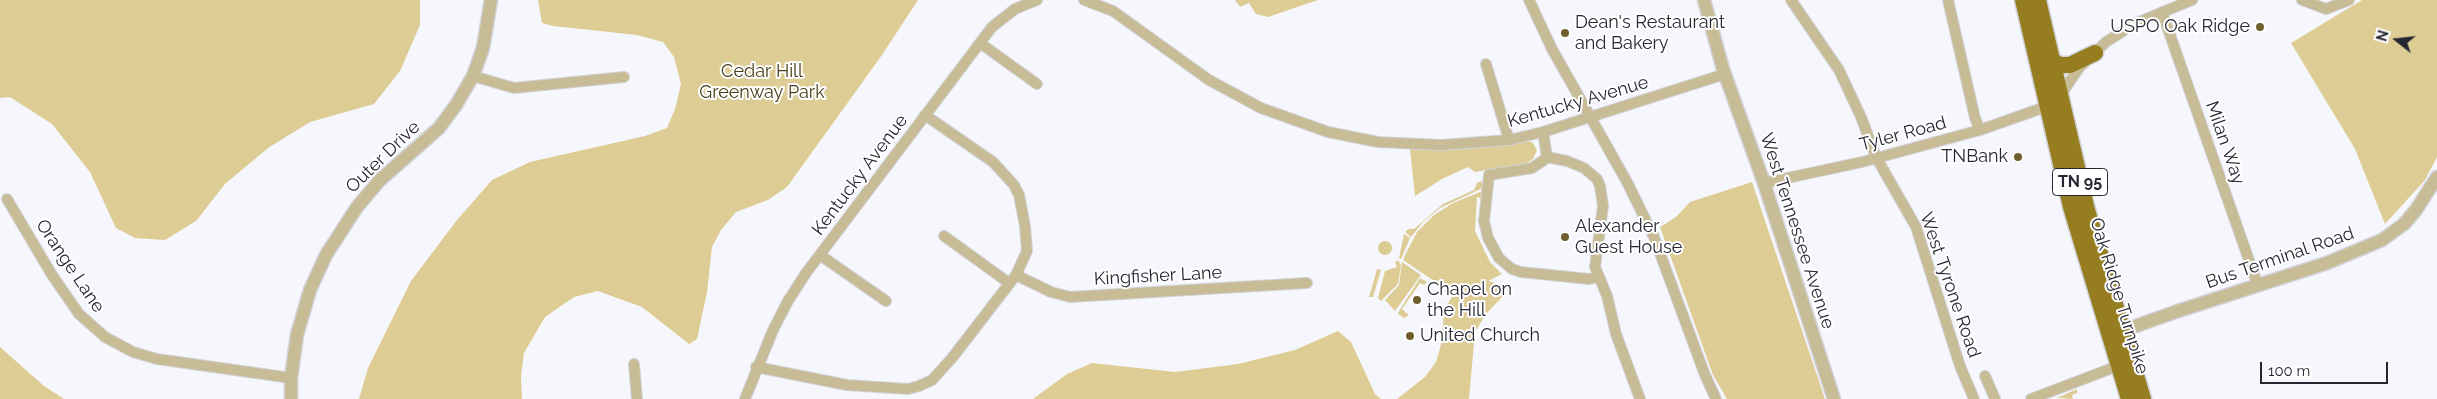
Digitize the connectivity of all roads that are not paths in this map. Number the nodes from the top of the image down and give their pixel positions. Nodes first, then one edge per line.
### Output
1 (491, 0) edge
2 (1037, 0) edge
3 (1084, 0) edge
4 (1529, 0) edge
5 (1704, 0) edge
6 (1791, 0) edge
7 (1948, 0) edge
8 (2023, 0) edge
9 (2038, 0) edge
10 (2192, 0) edge
11 (2302, 0) edge
12 (2349, 0) edge
13 (2162, 12) junction
14 (980, 42) junction
15 (2095, 53) junction
16 (2052, 60) junction
17 (1486, 64) dead end
18 (1725, 74) junction
19 (473, 76) junction
20 (624, 77) dead end
21 (1037, 84) dead end
22 (2054, 102) junction
23 (925, 116) junction
24 (1592, 118) junction
25 (1980, 130) junction
26 (1543, 132) junction
27 (1509, 140) junction
28 (1547, 157) junction
29 (1876, 157) junction
30 (2437, 177) edge
31 (1764, 183) junction
32 (7, 199) dead end
33 (944, 236) dead end
34 (820, 255) junction
35 (1598, 277) junction
36 (1013, 279) junction
37 (1306, 283) dead end
38 (2258, 286) junction
39 (886, 301) dead end
40 (2116, 333) junction
41 (2125, 363) junction
42 (634, 364) dead end
43 (756, 367) junction
44 (1985, 376) dead end
45 (291, 378) junction
46 (291, 399) edge
47 (637, 399) edge
48 (745, 399) edge
49 (1640, 399) edge
50 (1716, 399) edge
51 (1834, 399) edge
52 (1974, 399) edge
53 (1995, 399) edge
54 (2031, 399) edge
55 (2129, 399) edge
56 (2143, 399) edge

1 - 19 street, Outer Drive
2 - 14 street, Kentucky Avenue
3 - 27 street, Kentucky Avenue
4 - 24 street
5 - 18 street, West Tennessee Avenue
6 - 29 street, West Tyrone Road
7 - 25 street
8 - 22 highway, Oak Ridge Turnpike / TN 95
9 - 16 highway, Oak Ridge Turnpike / TN 95
10 - 13 street
11 - 12 street
13 - 15 street
13 - 38 street, Milan Way
14 - 21 street
14 - 23 street, Kentucky Avenue
15 - 16 highway
15 - 22 street
16 - 22 highway, Oak Ridge Turnpike / TN 95
17 - 27 street
18 - 24 street, Kentucky Avenue
18 - 31 street, West Tennessee Avenue
19 - 20 street
19 - 45 street, Outer Drive
22 - 25 street, Tyler Road
22 - 40 highway, Oak Ridge Turnpike / TN 95
23 - 34 street, Kentucky Avenue
23 - 36 street
24 - 26 street, Kentucky Avenue
24 - 50 street
25 - 29 street, Tyler Road
26 - 27 street, Kentucky Avenue
26 - 28 street
28 - 35 street
28 - 35 street
29 - 31 street, Tyler Road
29 - 52 street, West Tyrone Road
30 - 38 street, Bus Terminal Road
31 - 51 street, West Tennessee Avenue
32 - 45 street, Orange Lane
33 - 36 street, Kingfisher Lane
34 - 39 street
34 - 43 street, Kentucky Avenue
35 - 49 street
36 - 37 street, Kingfisher Lane
36 - 43 street
38 - 40 street, Bus Terminal Road
40 - 41 highway, Oak Ridge Turnpike / TN 95
41 - 54 street
41 - 55 highway, Oak Ridge Turnpike / TN 95
41 - 56 highway, Oak Ridge Turnpike / TN 95
42 - 47 street
43 - 48 street, Kentucky Avenue
44 - 53 street
45 - 46 street, Outer Drive

